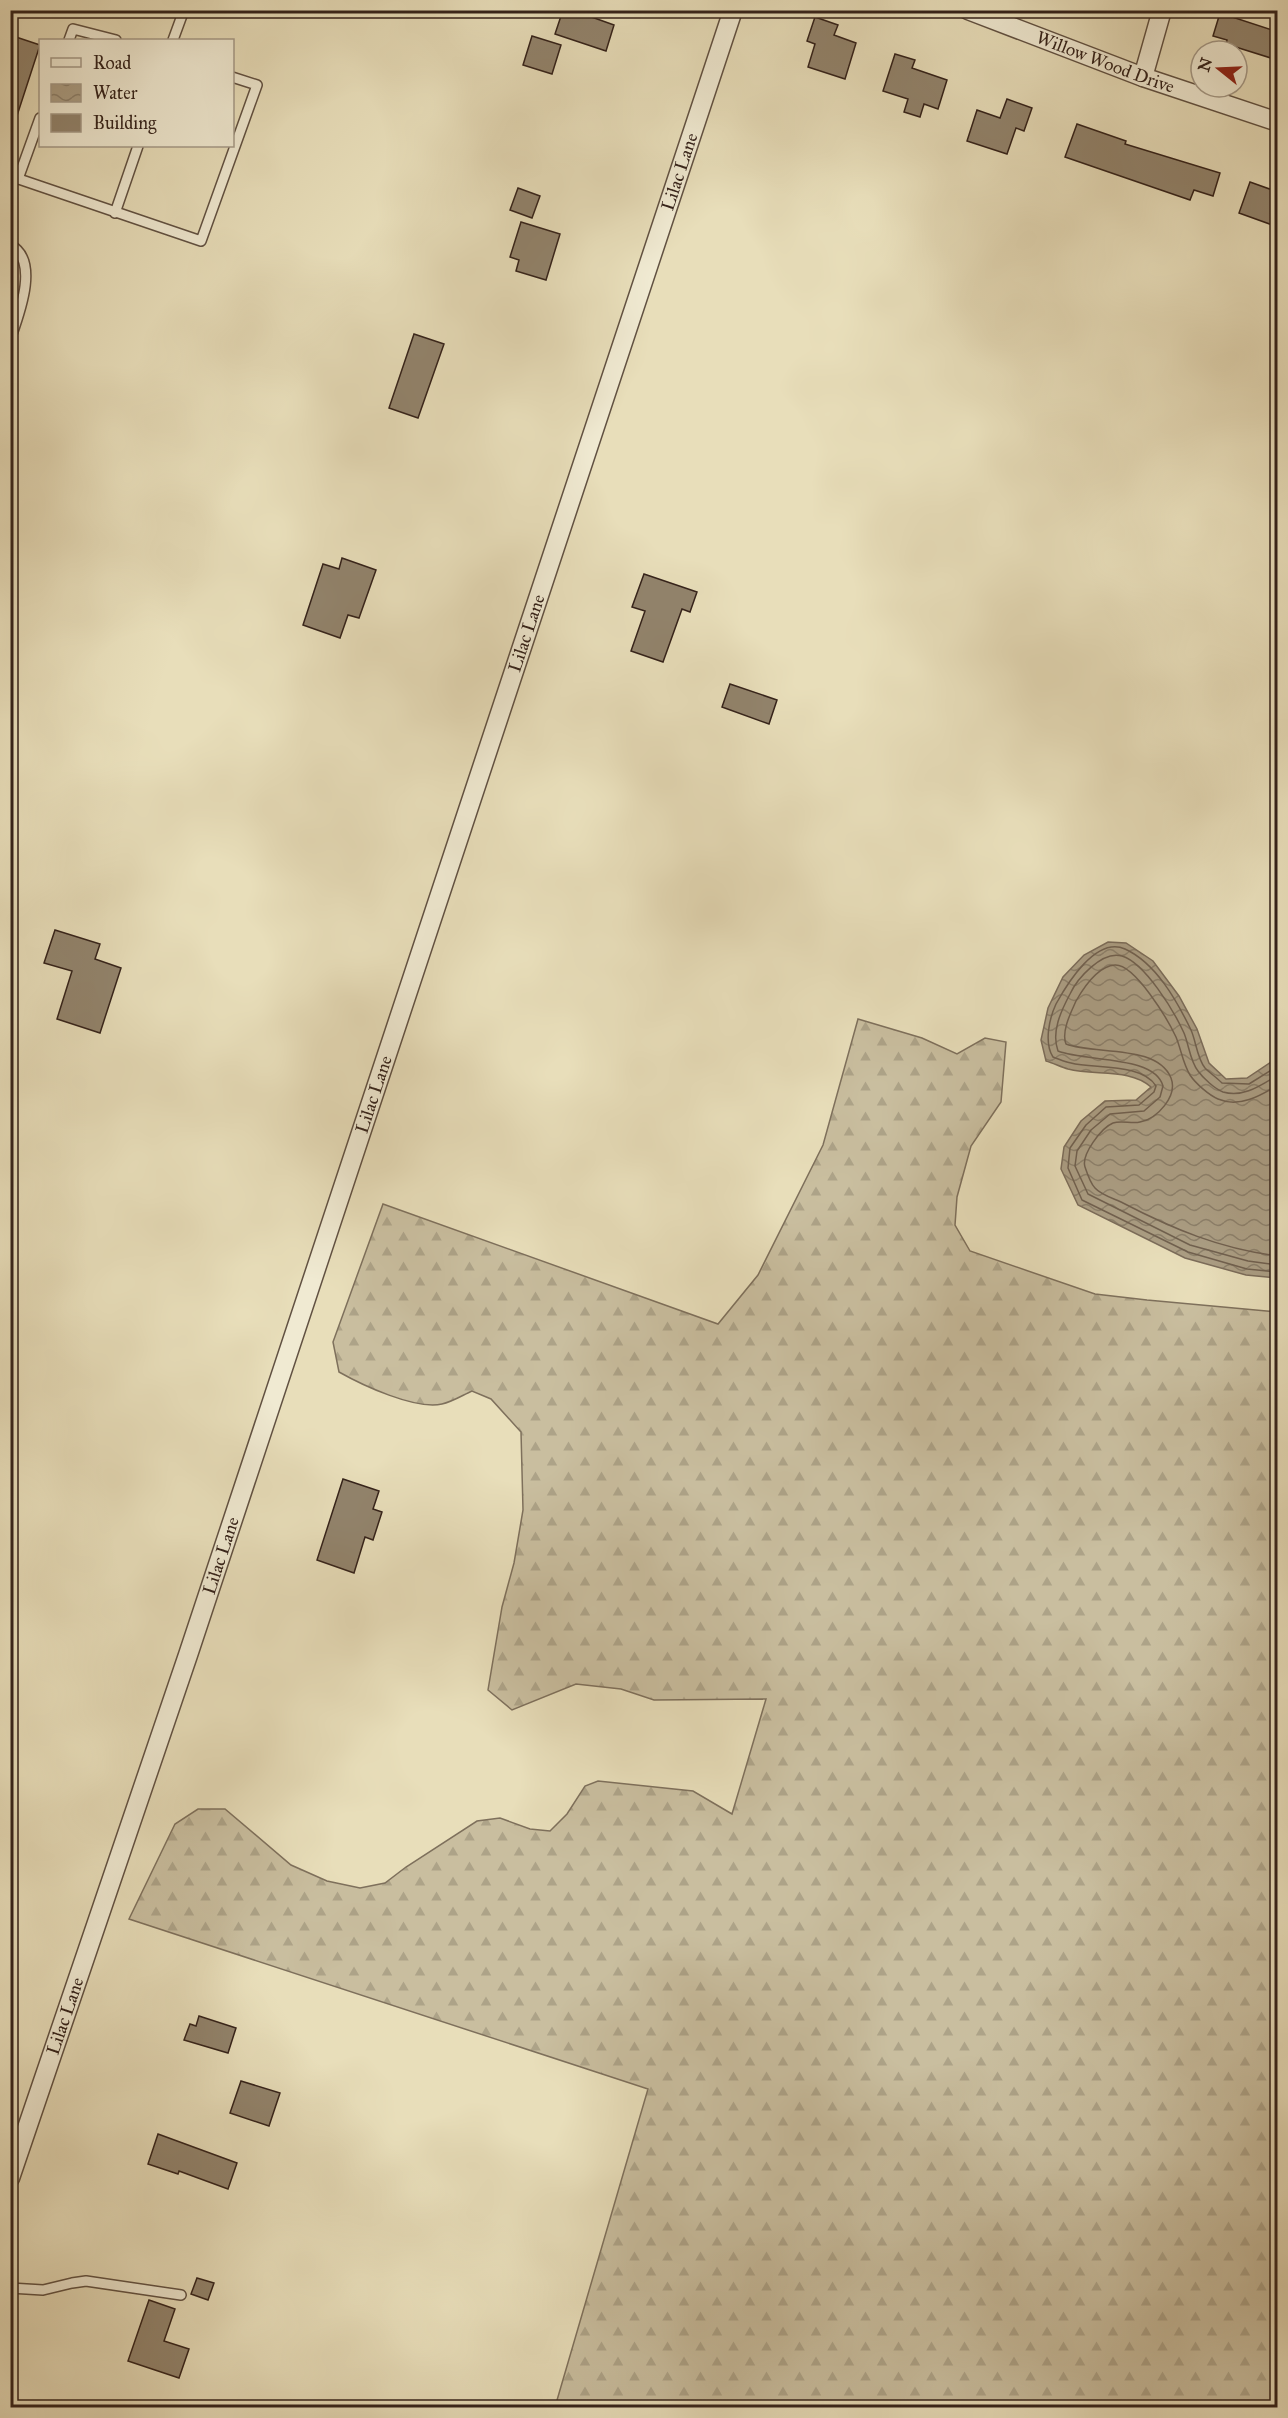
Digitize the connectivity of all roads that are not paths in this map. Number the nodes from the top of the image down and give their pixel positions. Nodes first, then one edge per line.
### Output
1 (184, 10) edge
2 (733, 10) edge
3 (968, 10) edge
4 (1162, 10) edge
5 (69, 39) edge
6 (112, 39) edge
7 (173, 39) edge
8 (1143, 77) junction
9 (234, 78) edge
10 (39, 120) edge
11 (1278, 122) edge
12 (138, 147) edge
13 (14, 177) edge
14 (115, 213) junction
15 (10, 245) edge
16 (10, 340) edge
17 (10, 2178) edge
18 (10, 2288) edge
19 (181, 2295) dead end

1 - 7 lane
2 - 17 street, Lilac Lane
3 - 8 street, Willow Wood Drive
4 - 8 street
5 - 6 lane
8 - 11 street, Willow Wood Drive
9 - 14 lane
10 - 13 lane
12 - 14 lane
13 - 14 lane
15 - 16 lane
18 - 19 lane

